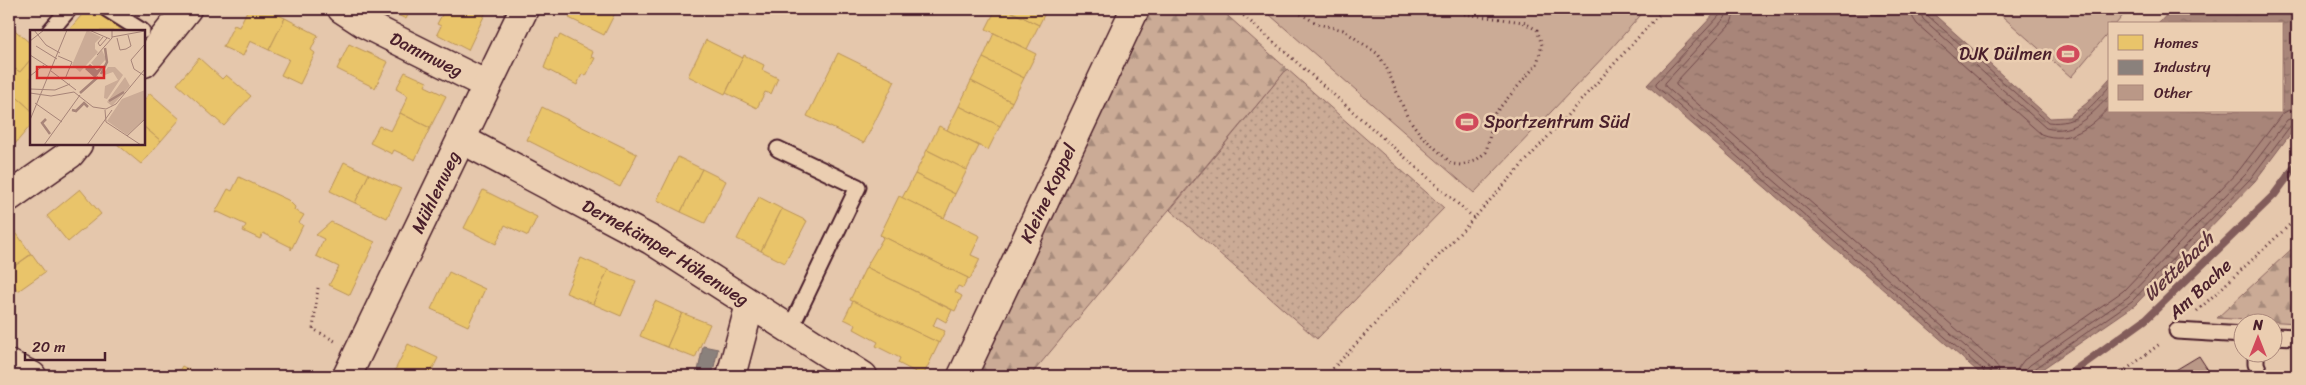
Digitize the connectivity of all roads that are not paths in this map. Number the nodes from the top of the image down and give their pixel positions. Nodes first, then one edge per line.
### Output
1 (69, 9) edge
2 (107, 9) edge
3 (187, 9) edge
4 (342, 9) edge
5 (524, 9) edge
6 (1135, 9) edge
7 (51, 30) edge
8 (132, 30) edge
9 (147, 42) edge
10 (487, 84) junction
11 (461, 139) junction
12 (77, 145) edge
13 (778, 149) dead end
14 (9, 197) edge
15 (750, 304) junction
16 (790, 329) junction
17 (2176, 330) road end
18 (2234, 333) edge
19 (2284, 336) edge
20 (2297, 337) edge
21 (2256, 362) edge
22 (9, 364) edge
23 (352, 364) edge
24 (32, 376) edge
25 (731, 376) edge
26 (863, 376) edge
27 (962, 376) edge
28 (2261, 376) edge

1 - 7 lane
2 - 8 lane
3 - 9 street
4 - 10 street, Dammweg
5 - 10 street, Mühlenweg
6 - 27 street, Kleine Koppel
10 - 11 street, Mühlenweg
11 - 15 street, Dernekämper Höhenweg
11 - 23 street, Mühlenweg
12 - 14 street
13 - 16 lane
15 - 16 street, Dernekämper Höhenweg
15 - 25 street
16 - 26 street, Dernekämper Höhenweg
17 - 18 lane
19 - 20 lane
21 - 28 lane
22 - 24 street

